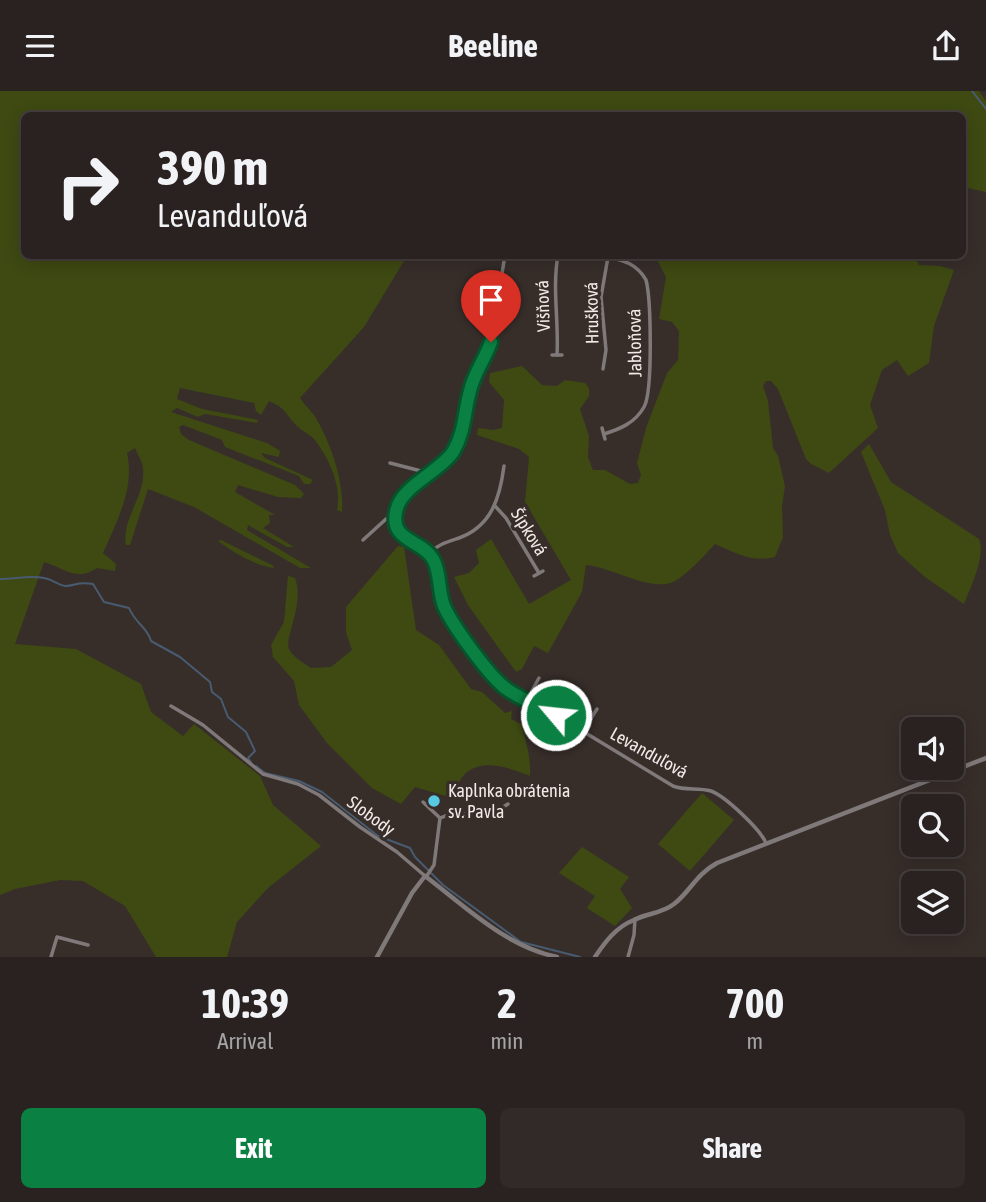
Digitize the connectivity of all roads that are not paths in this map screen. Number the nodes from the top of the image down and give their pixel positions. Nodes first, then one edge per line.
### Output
1 (504, 259) edge
2 (557, 259) edge
3 (605, 259) edge
4 (616, 259) edge
5 (557, 355) dead end
6 (603, 369) dead end
7 (604, 434) dead end
8 (390, 463) dead end
9 (504, 465) dead end
10 (427, 478) junction
11 (495, 506) junction
12 (396, 517) junction
13 (363, 540) dead end
14 (429, 553) junction
15 (539, 573) dead end
16 (538, 678) dead end
17 (567, 692) dead end
18 (527, 700) junction
19 (171, 706) dead end
20 (597, 709) dead end
21 (556, 715) junction
22 (583, 731) junction
23 (986, 758) edge
24 (423, 802) dead end
25 (508, 804) dead end
26 (440, 818) junction
27 (766, 843) junction
28 (428, 875) junction
29 (635, 919) junction
30 (88, 945) dead end
31 (51, 957) edge
32 (377, 957) edge
33 (553, 957) edge
34 (595, 957) edge
35 (628, 957) edge

1 - 10 street
2 - 5 street, Višňová
3 - 6 street, Hrušková
4 - 7 street, Jabloňová
8 - 10 street
9 - 11 street, Šípková
10 - 12 street
11 - 14 street, Šípková
11 - 15 street, Šípková
12 - 13 street
12 - 14 street
14 - 18 street, Levanduľová
16 - 18 street
17 - 21 street
18 - 21 street, Levanduľová
19 - 28 street, Slobody
20 - 22 street, Levanduľová
21 - 22 street, Levanduľová
22 - 27 street, Levanduľová
23 - 27 street
24 - 26 street
25 - 26 street
26 - 28 street
27 - 29 street
28 - 32 street
28 - 33 street, Slobody
29 - 34 street
29 - 35 street
30 - 31 street

